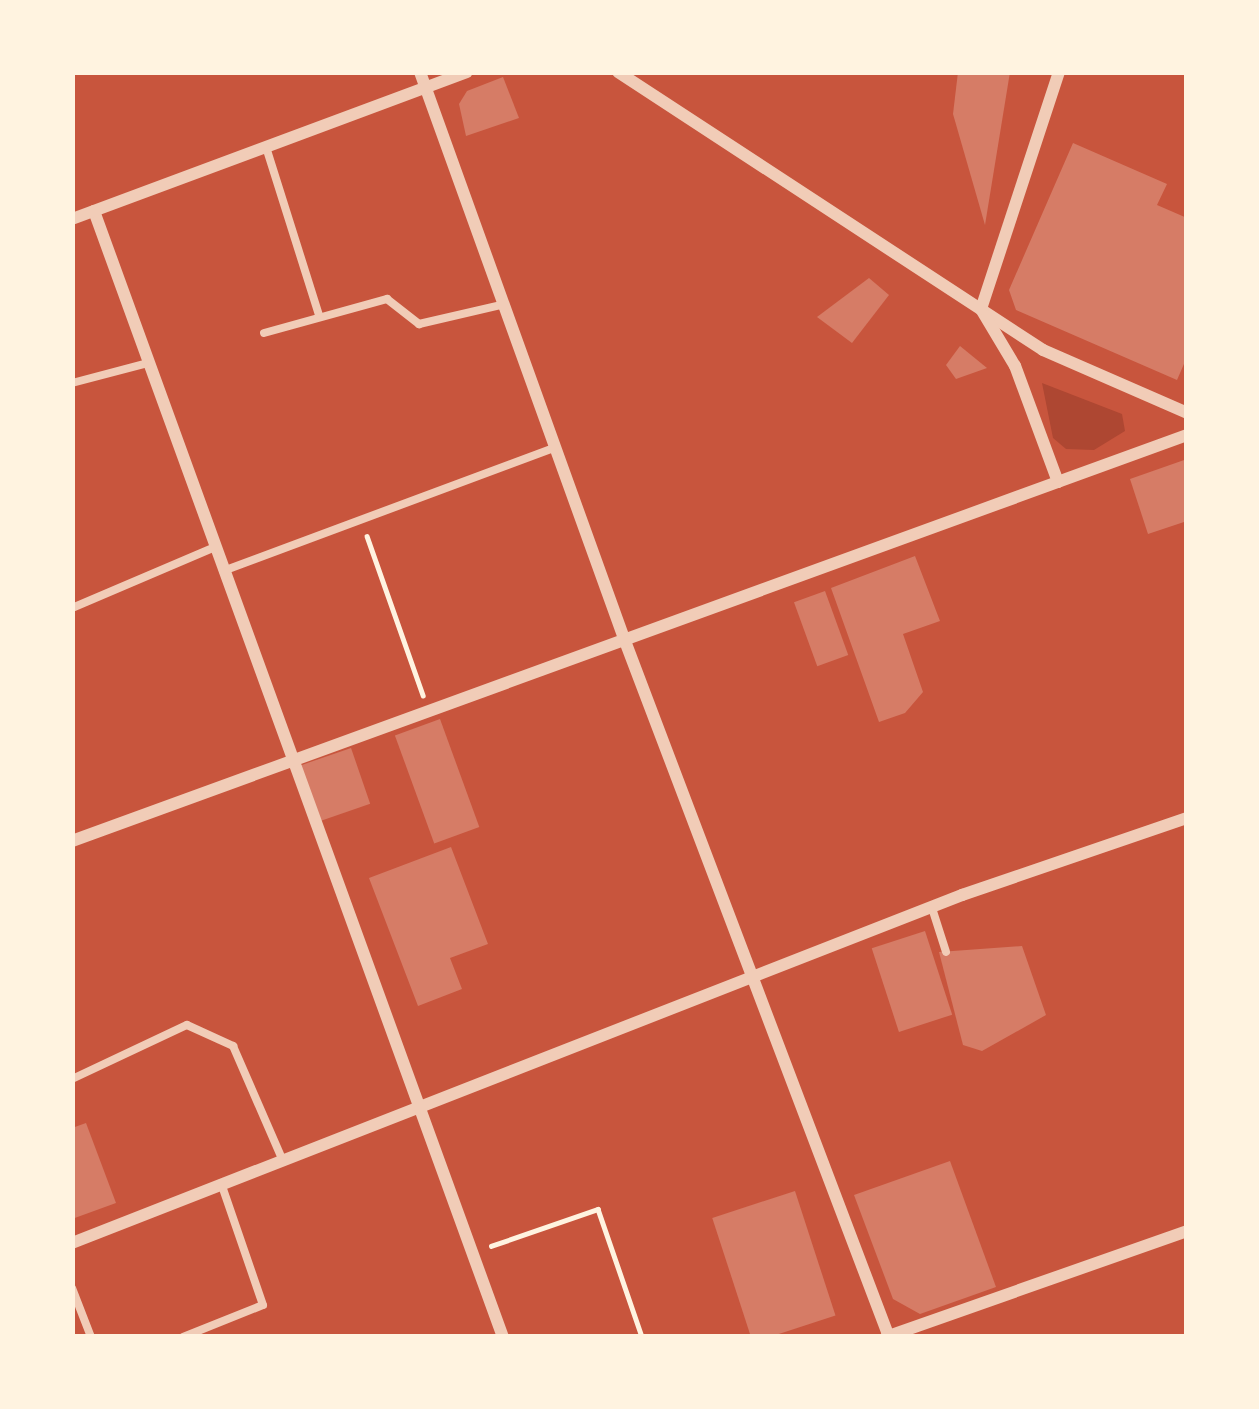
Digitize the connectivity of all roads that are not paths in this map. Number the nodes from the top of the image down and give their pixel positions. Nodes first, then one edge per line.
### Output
1 (420, 72) edge
2 (467, 72) edge
3 (618, 72) edge
4 (1059, 72) edge
5 (428, 88) junction
6 (266, 147) junction
7 (94, 211) junction
8 (72, 219) edge
9 (505, 304) junction
10 (981, 309) junction
11 (319, 315) junction
12 (264, 333) dead end
13 (148, 363) junction
14 (72, 383) edge
15 (1187, 413) edge
16 (1187, 435) edge
17 (556, 447) junction
18 (1058, 482) junction
19 (213, 548) junction
20 (221, 572) junction
21 (72, 608) edge
22 (625, 641) junction
23 (296, 762) junction
24 (1187, 818) edge
25 (72, 841) edge
26 (932, 907) junction
27 (946, 952) dead end
28 (757, 976) junction
29 (72, 1078) edge
30 (426, 1108) junction
31 (283, 1161) junction
32 (221, 1183) junction
33 (1187, 1231) edge
34 (72, 1243) edge
35 (72, 1288) edge
36 (91, 1337) edge
37 (183, 1337) edge
38 (503, 1337) edge
39 (888, 1337) edge

1 - 5 street
2 - 5 street
3 - 10 street
4 - 10 street
5 - 6 street
5 - 9 street
6 - 7 street
6 - 11 lane
7 - 8 street
7 - 13 street
9 - 11 lane
9 - 17 street
10 - 15 street
10 - 18 street
11 - 12 lane
13 - 14 lane
13 - 19 street
16 - 18 street
17 - 20 lane
17 - 22 street
18 - 22 street
19 - 20 street
19 - 21 lane
20 - 23 street
22 - 23 street
22 - 28 street
23 - 25 street
23 - 30 street
24 - 26 street
26 - 27 lane
26 - 28 street
28 - 30 street
28 - 39 street
29 - 31 lane
30 - 31 street
30 - 38 street
31 - 32 street
32 - 34 street
32 - 37 lane
33 - 39 street
35 - 36 lane

